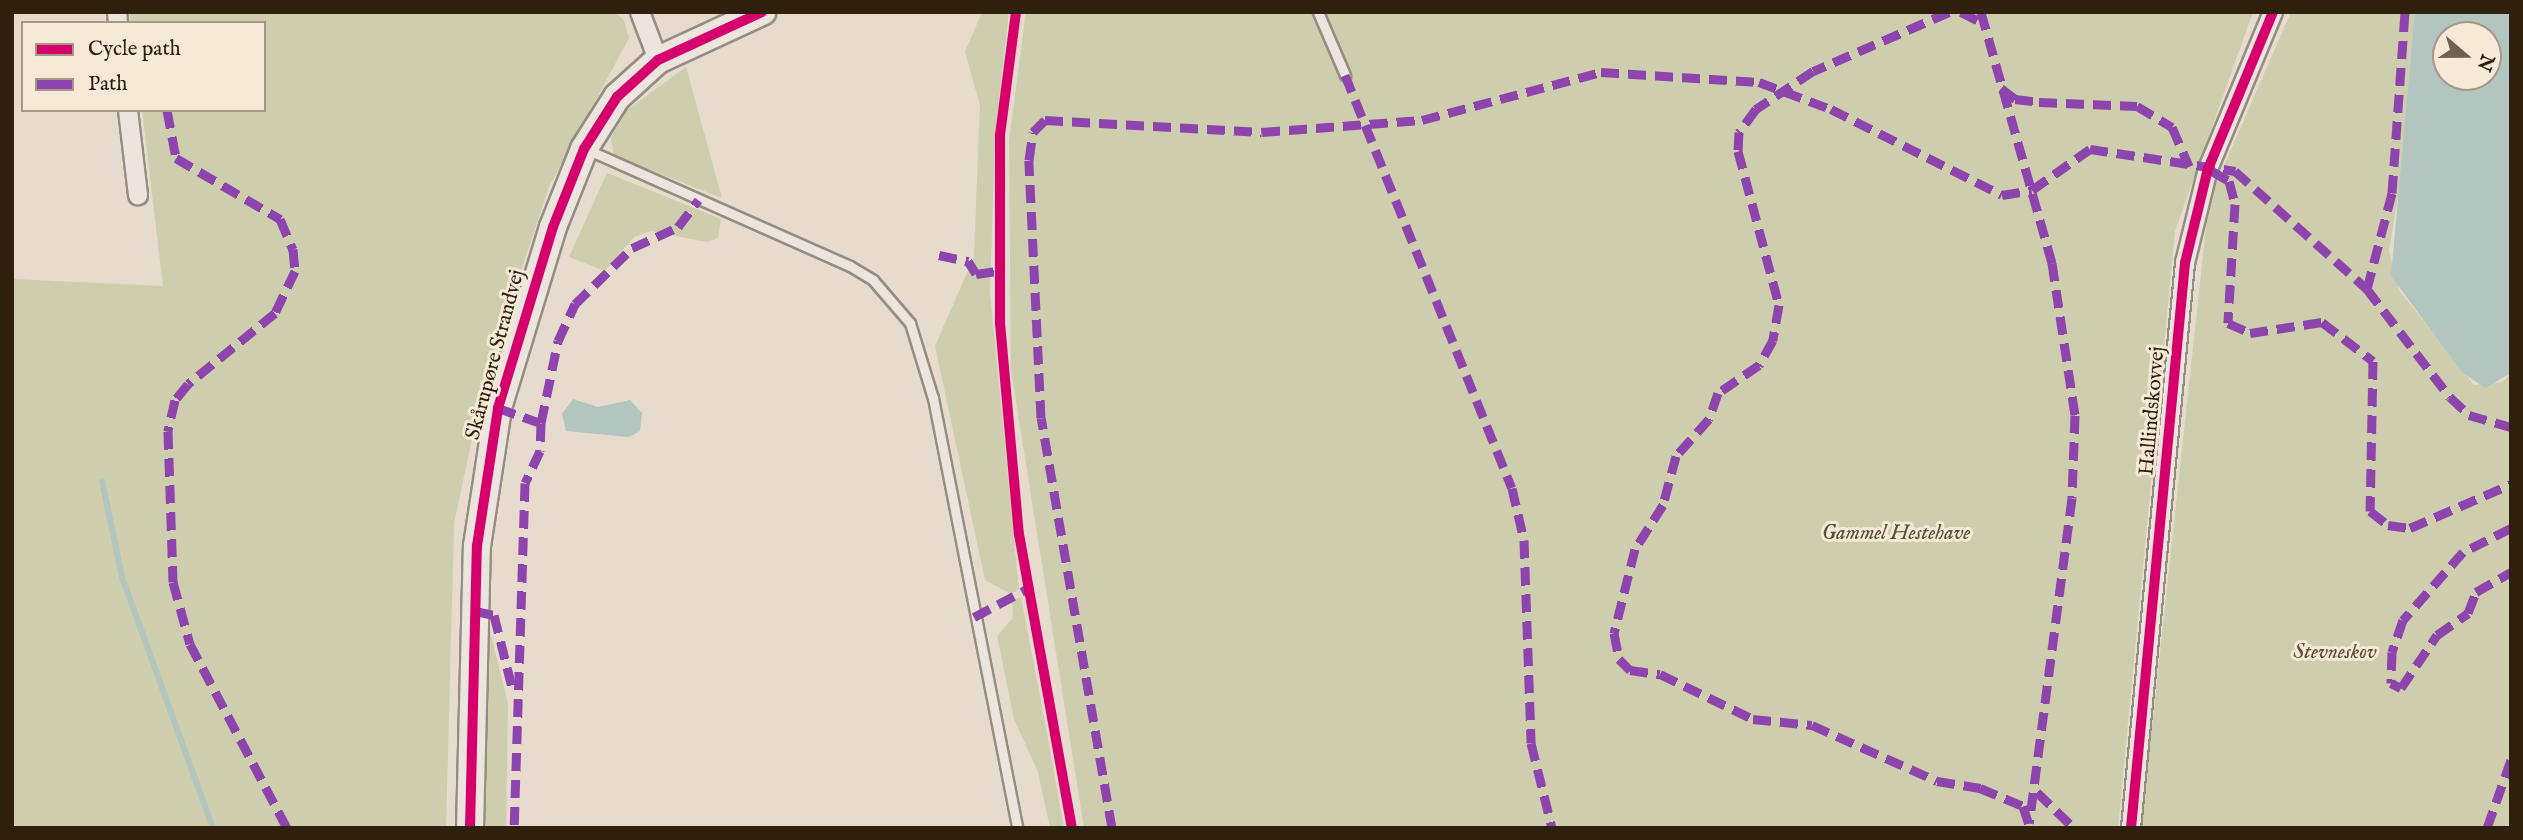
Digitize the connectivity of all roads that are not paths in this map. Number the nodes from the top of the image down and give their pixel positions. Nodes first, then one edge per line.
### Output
1 (640, 12) edge
2 (1318, 12) edge
3 (2273, 12) edge
4 (752, 17) edge
5 (658, 60) junction
6 (1345, 75) dead end
7 (128, 112) edge
8 (584, 149) junction
9 (138, 195) dead end
10 (471, 828) edge
11 (1017, 828) edge
12 (2131, 828) edge

1 - 5 street
2 - 6 lane
3 - 12 street, Hallindskovvej
4 - 5 street, Skårupøre Strandvej
5 - 8 street, Skårupøre Strandvej
7 - 9 street
8 - 10 street, Skårupøre Strandvej
8 - 11 lane

